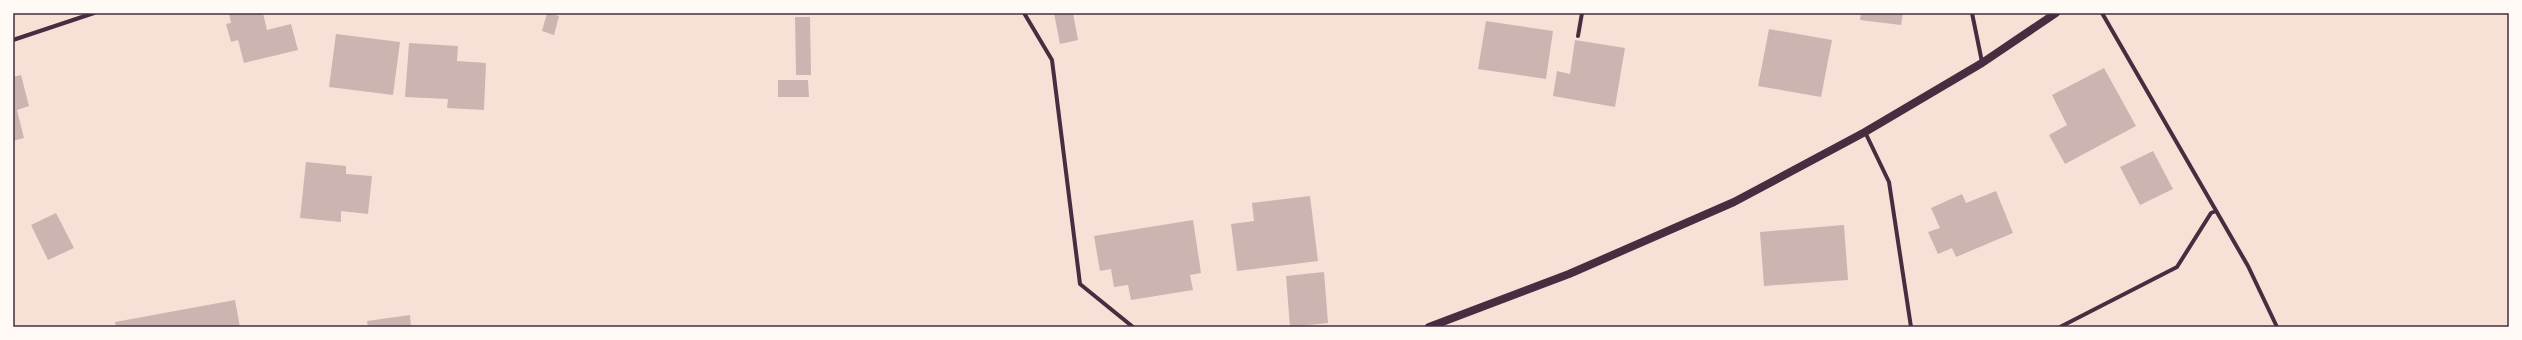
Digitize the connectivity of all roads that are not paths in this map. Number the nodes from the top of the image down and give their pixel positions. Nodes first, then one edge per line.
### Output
1 (94, 13) edge
2 (1024, 13) edge
3 (1582, 13) edge
4 (1972, 13) edge
5 (2056, 13) edge
6 (2102, 13) edge
7 (1578, 36) dead end
8 (13, 40) edge
9 (1982, 63) junction
10 (1865, 132) junction
11 (2216, 211) junction
12 (1133, 327) edge
13 (1429, 327) edge
14 (1912, 327) edge
15 (2060, 327) edge
16 (2277, 327) edge

1 - 8 street
2 - 12 street
3 - 7 street
4 - 9 street
5 - 9 main road
6 - 11 street
9 - 10 main road
10 - 13 main road
10 - 14 street
11 - 15 street
11 - 16 street

